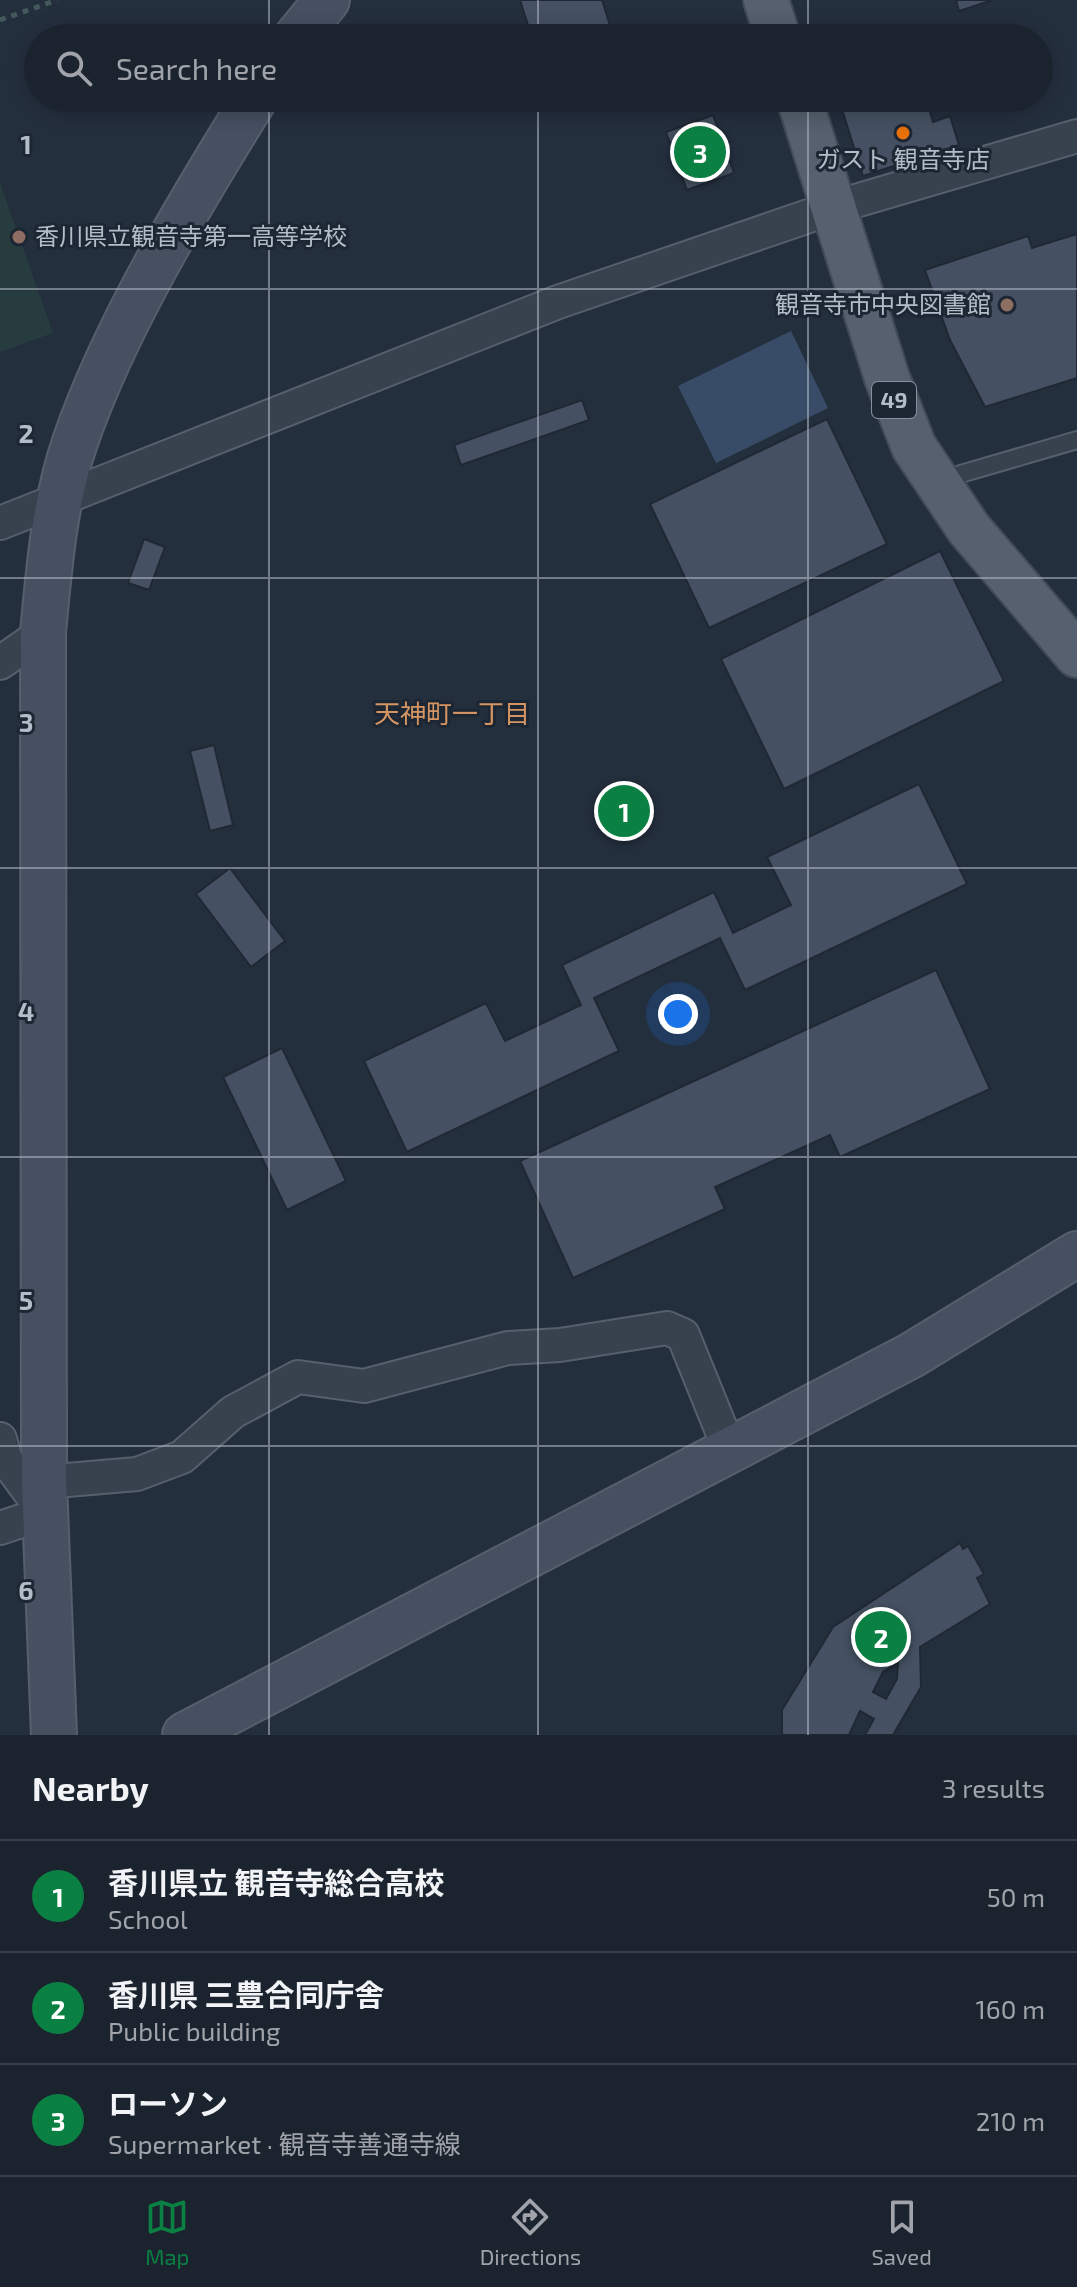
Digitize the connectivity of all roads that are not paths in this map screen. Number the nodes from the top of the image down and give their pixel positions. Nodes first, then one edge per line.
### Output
1 (327, 0) edge
2 (766, 0) edge
3 (307, 24) edge
4 (774, 24) edge
5 (247, 112) edge
6 (804, 112) edge
7 (1077, 136) edge
8 (835, 207) junction
9 (1077, 440) edge
10 (935, 482) junction
11 (60, 501) junction
12 (0, 523) edge
13 (43, 633) junction
14 (1077, 655) edge
15 (0, 663) edge
16 (1077, 1254) edge
17 (0, 1439) edge
18 (730, 1451) junction
19 (45, 1498) junction
20 (0, 1528) edge
21 (54, 1735) edge
22 (185, 1735) edge

1 - 3 street
2 - 4 main road
5 - 11 street
6 - 8 main road, 49
7 - 8 street
8 - 10 main road, 49
8 - 11 street
9 - 10 lane
10 - 14 main road, 49
11 - 12 street
11 - 13 street
13 - 15 street
13 - 19 street
16 - 18 street
17 - 19 street
18 - 19 street
18 - 22 street
19 - 20 street
19 - 21 street

